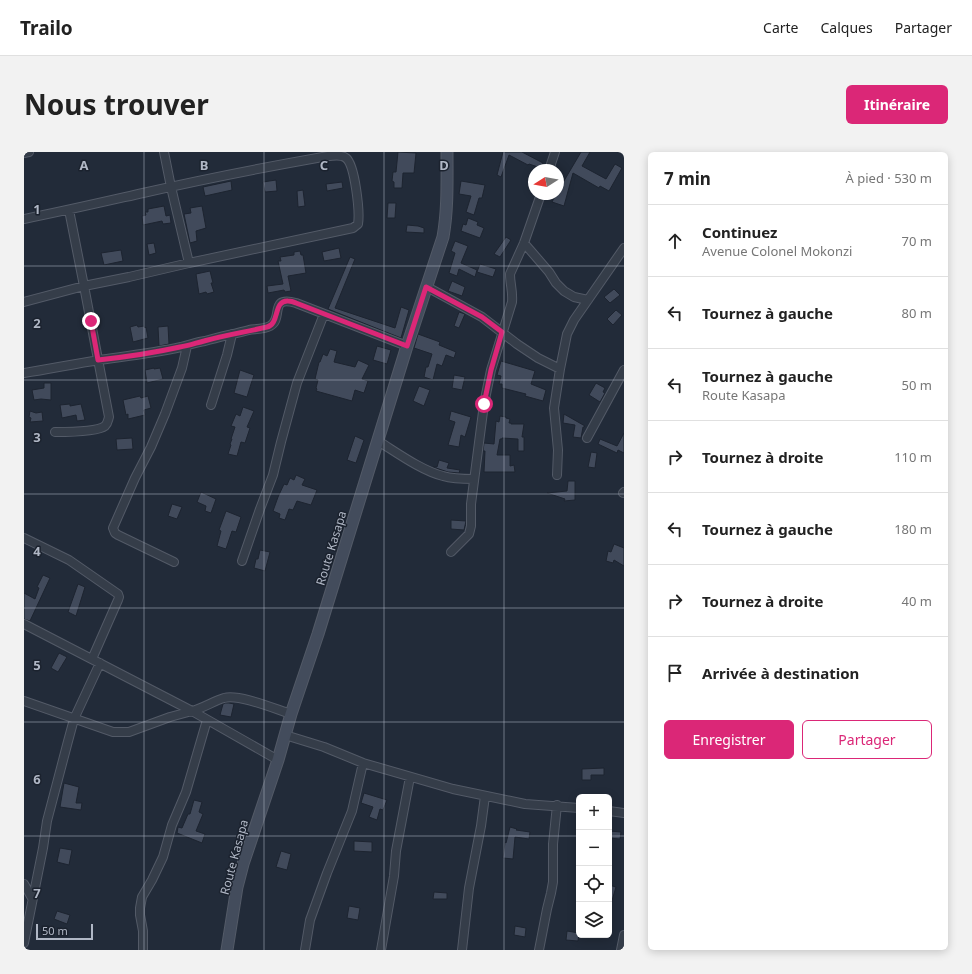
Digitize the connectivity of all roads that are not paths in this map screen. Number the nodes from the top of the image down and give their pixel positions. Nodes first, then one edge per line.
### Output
1 (29, 152) edge
2 (164, 152) edge
3 (447, 152) edge
4 (555, 152) edge
5 (24, 153) edge
6 (551, 164) edge
7 (171, 187) junction
8 (539, 200) edge
9 (69, 210) junction
10 (24, 219) edge
11 (524, 243) junction
12 (624, 248) edge
13 (189, 263) junction
14 (84, 286) junction
15 (426, 287) junction
16 (588, 300) junction
17 (24, 302) edge
18 (324, 314) junction
19 (502, 332) junction
20 (232, 334) junction
21 (187, 346) junction
22 (407, 346) junction
23 (98, 360) junction
24 (560, 368) junction
25 (624, 370) edge
26 (24, 373) edge
27 (211, 405) dead end
28 (55, 432) dead end
29 (587, 438) dead end
30 (378, 441) junction
31 (557, 475) dead end
32 (474, 479) junction
33 (24, 538) edge
34 (451, 552) dead end
35 (242, 561) dead end
36 (174, 562) dead end
37 (24, 624) edge
38 (92, 658) junction
39 (100, 663) junction
40 (24, 701) edge
41 (192, 711) junction
42 (291, 714) junction
43 (74, 719) junction
44 (207, 720) junction
45 (285, 735) junction
46 (278, 760) junction
47 (363, 763) junction
48 (410, 777) junction
49 (485, 796) junction
50 (556, 806) junction
51 (576, 808) edge
52 (612, 811) edge
53 (624, 813) edge
54 (24, 884) edge
55 (32, 898) junction
56 (624, 935) edge
57 (24, 943) edge
58 (143, 950) edge
59 (227, 950) edge
60 (305, 950) edge
61 (381, 950) edge
62 (462, 950) edge
63 (539, 950) edge
64 (621, 950) edge

1 - 5 street
2 - 7 street
3 - 15 main road, Route Kasapa
4 - 6 street
7 - 9 street
7 - 13 street
7 - 13 street
8 - 11 street
9 - 10 street
9 - 14 street
11 - 16 street
11 - 19 street
12 - 16 street
13 - 14 street
14 - 17 street
14 - 23 street
15 - 19 street
15 - 22 main road, Route Kasapa
16 - 24 street
18 - 20 street
18 - 22 street
18 - 35 street
19 - 24 street
19 - 32 street
20 - 21 street
20 - 27 street
21 - 23 street
21 - 36 street
22 - 30 main road, Route Kasapa
23 - 26 street
23 - 28 street
24 - 31 street
25 - 29 street
30 - 32 street
30 - 42 main road, Route Kasapa
32 - 34 street
33 - 38 street
37 - 38 street
38 - 39 street
39 - 41 street
39 - 43 street
40 - 43 street
41 - 42 street
41 - 43 street
41 - 44 street
42 - 45 main road, Route Kasapa
43 - 55 street
44 - 46 street
44 - 58 street
45 - 46 main road, Route Kasapa
45 - 47 street
46 - 59 main road, Route Kasapa
47 - 48 street
47 - 60 street
48 - 49 street
48 - 61 street
49 - 50 street
49 - 62 street
50 - 51 street
50 - 63 street
52 - 53 street
54 - 55 street
55 - 57 street
56 - 64 street

